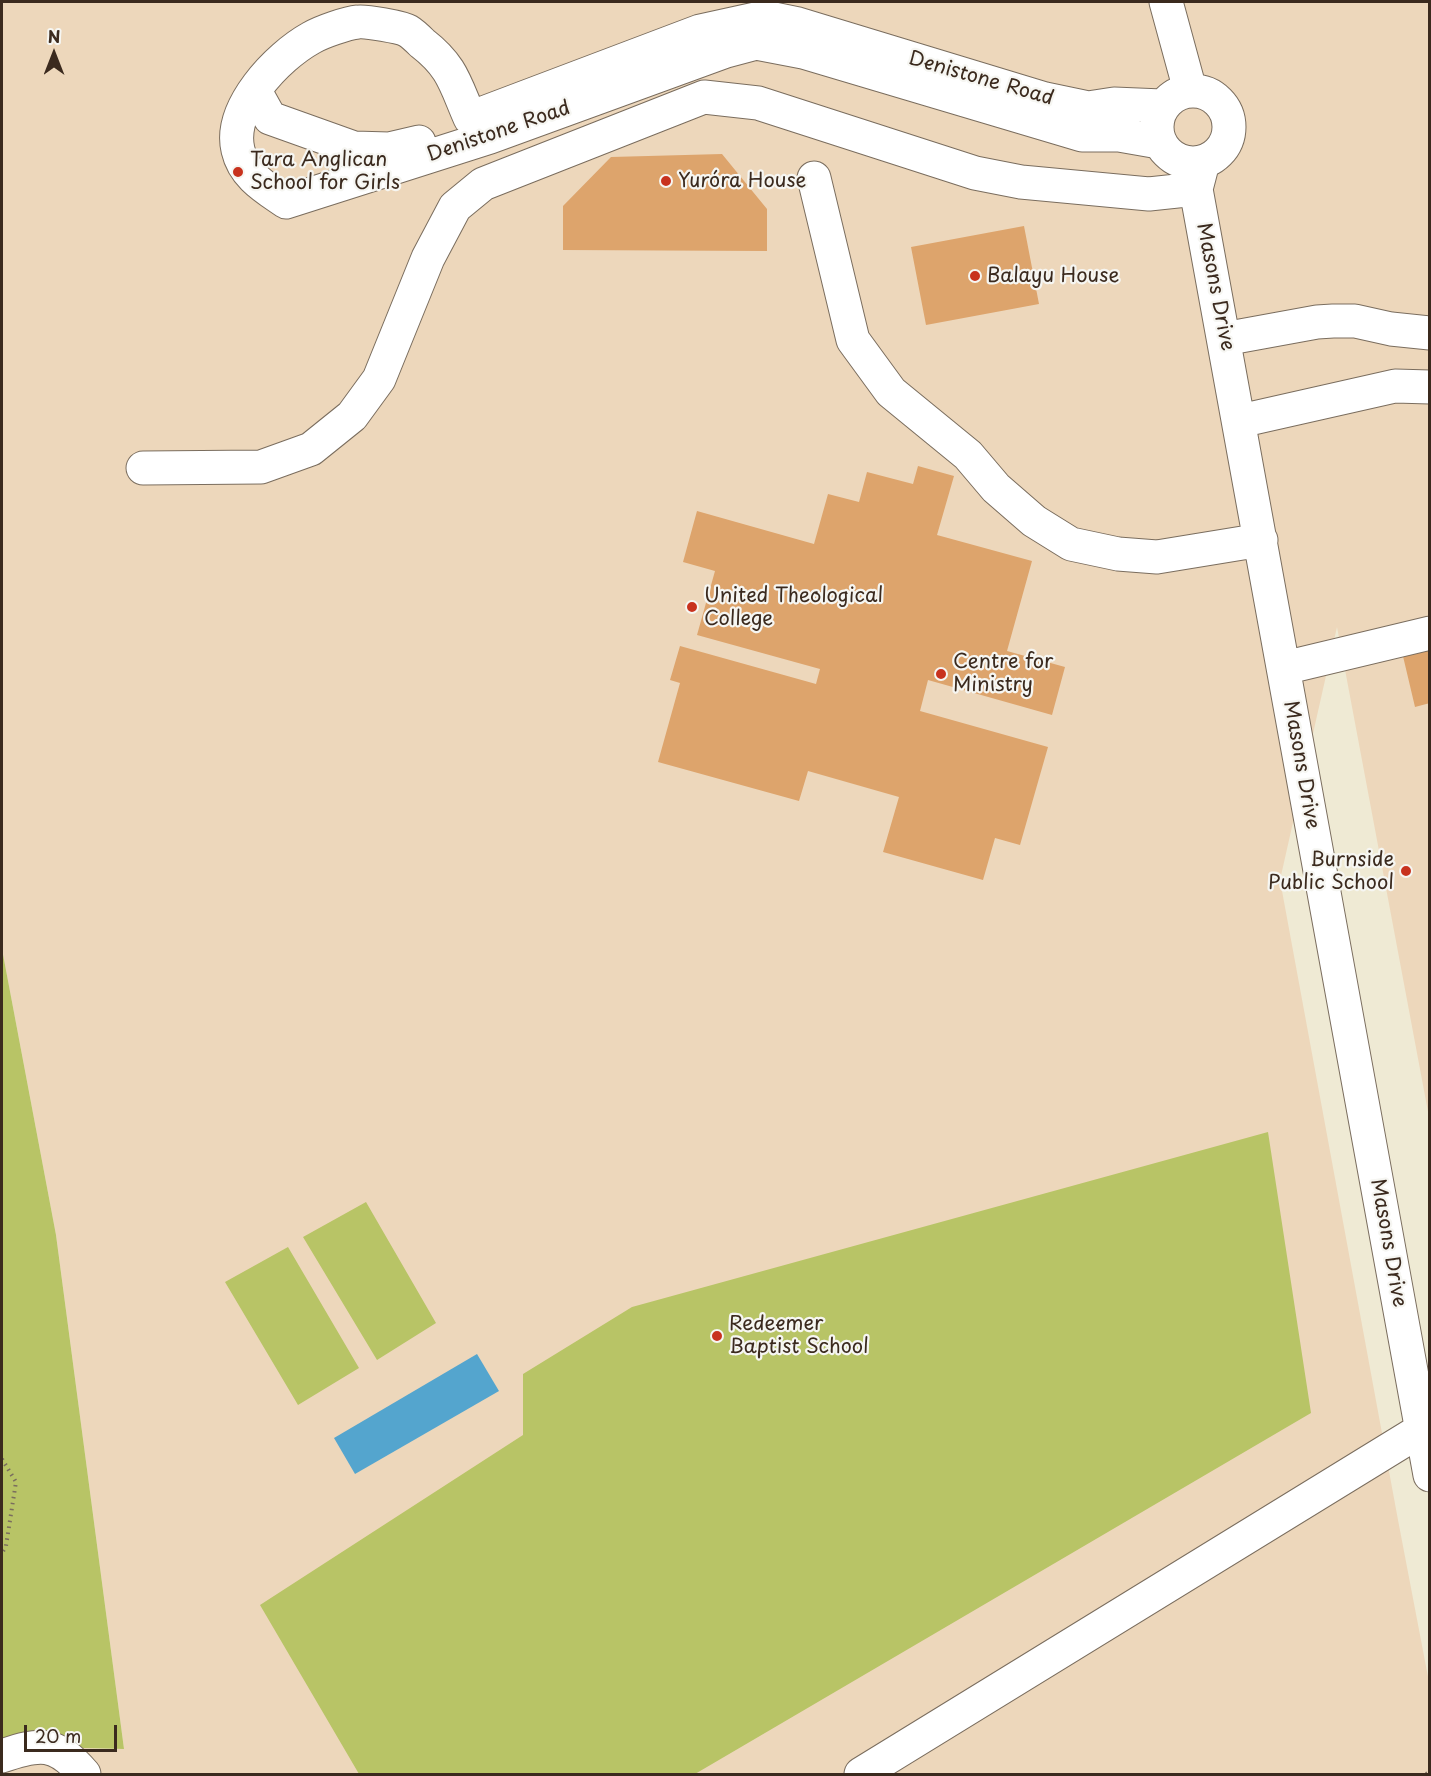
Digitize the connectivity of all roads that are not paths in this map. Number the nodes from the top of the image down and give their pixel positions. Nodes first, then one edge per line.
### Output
1 (1166, 2) edge
2 (1190, 90) junction
3 (255, 91) junction
4 (1162, 106) junction
5 (470, 118) junction
6 (1159, 142) junction
7 (1200, 176) junction
8 (814, 178) dead end
9 (1430, 333) edge
10 (1224, 339) junction
11 (1430, 387) edge
12 (1239, 422) junction
13 (143, 468) dead end
14 (1261, 540) junction
15 (1430, 633) edge
16 (1284, 668) junction
17 (1418, 1348) edge
18 (1421, 1430) junction
19 (1430, 1475) edge
20 (2, 1756) edge
21 (84, 1774) edge
22 (861, 1774) edge

1 - 2 street
2 - 4 street
2 - 7 street
3 - 5 street
3 - 5 street, Denistone Road
3 - 6 street, Denistone Road
4 - 5 street, Denistone Road
4 - 6 street
6 - 7 street
7 - 10 street, Masons Drive
7 - 13 street
8 - 14 street
9 - 10 street
10 - 12 street, Masons Drive
11 - 12 street
12 - 14 street, Masons Drive
14 - 16 street, Masons Drive
15 - 16 street
16 - 17 street, Masons Drive
17 - 18 street, Masons Drive
18 - 19 street, Masons Drive
18 - 22 street
20 - 21 street

